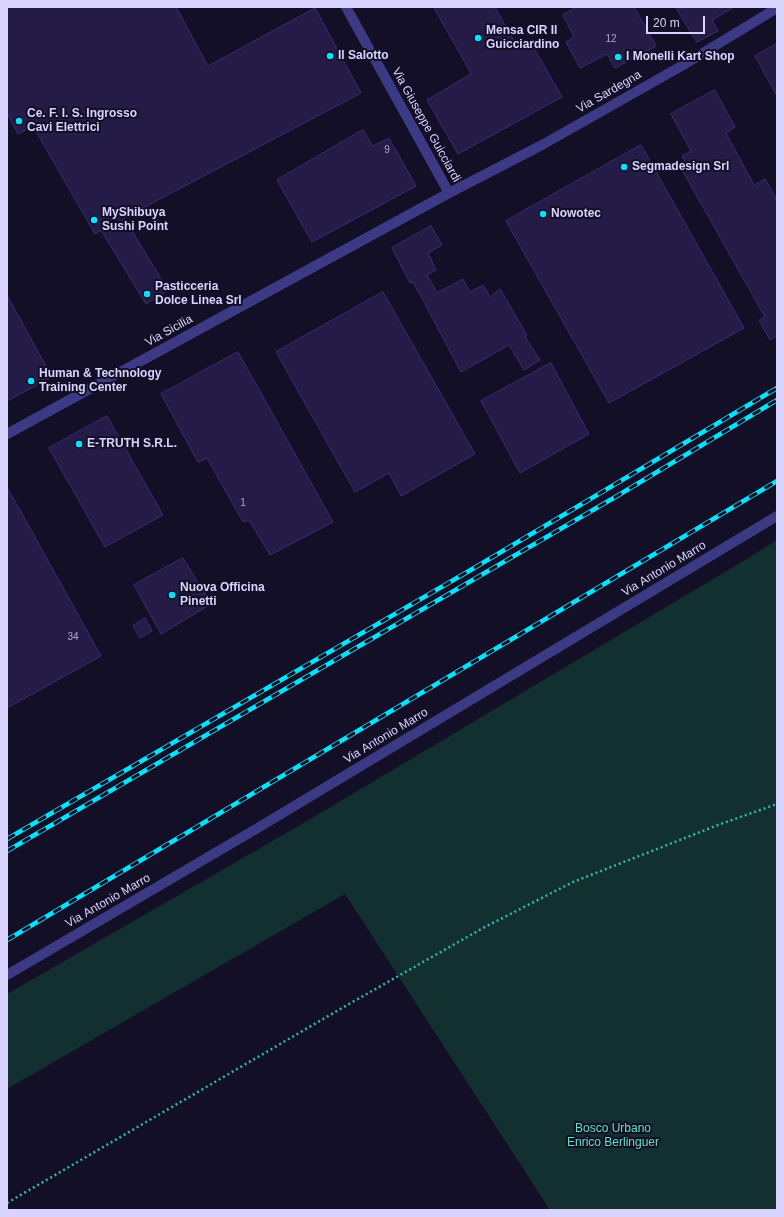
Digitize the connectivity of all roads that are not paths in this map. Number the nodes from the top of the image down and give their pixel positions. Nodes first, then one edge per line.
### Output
1 (346, 7) edge
2 (777, 8) edge
3 (450, 193) junction
4 (7, 434) edge
5 (777, 516) edge
6 (7, 975) edge

1 - 3 street, Via Giuseppe Guicciardi
2 - 3 street, Via Sardegna
3 - 4 street, Via Sicilia
5 - 6 street, Via Antonio Marro

